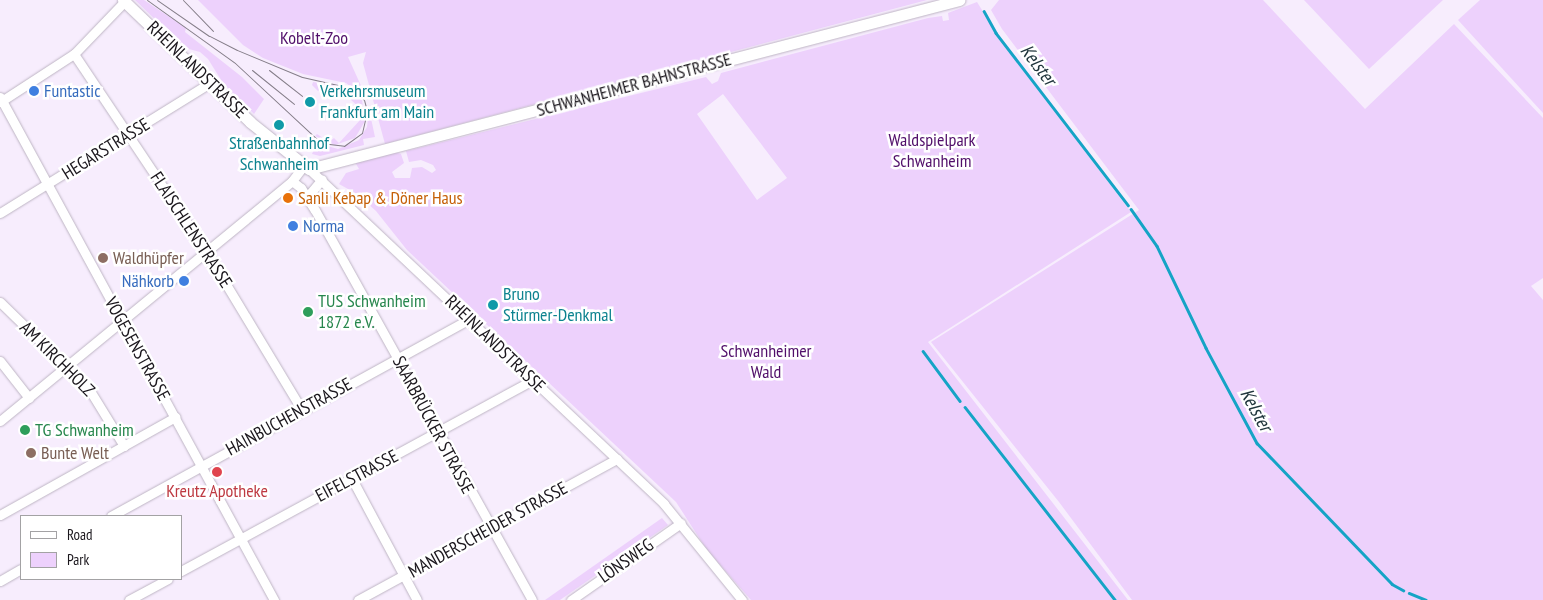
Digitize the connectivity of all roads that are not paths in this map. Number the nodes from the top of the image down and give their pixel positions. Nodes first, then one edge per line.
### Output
1 (959, 0) edge
2 (124, 1) edge
3 (74, 54) junction
4 (210, 83) junction
5 (1, 100) edge
6 (130, 135) junction
7 (307, 167) junction
8 (322, 179) junction
9 (292, 181) junction
10 (48, 184) junction
11 (307, 197) junction
12 (0, 213) edge
13 (206, 251) junction
14 (0, 302) edge
15 (469, 319) junction
16 (120, 320) junction
17 (396, 358) junction
18 (0, 361) edge
19 (66, 366) junction
20 (533, 380) junction
21 (29, 398) junction
22 (302, 410) junction
23 (175, 417) junction
24 (0, 421) edge
25 (437, 433) junction
26 (124, 446) junction
27 (617, 459) junction
28 (201, 465) junction
29 (352, 479) junction
30 (0, 515) edge
31 (113, 515) edge
32 (681, 523) junction
33 (490, 530) junction
34 (240, 539) junction
35 (20, 570) edge
36 (182, 570) edge
37 (403, 576) junction
38 (166, 580) edge
39 (0, 581) edge
40 (129, 600) edge
41 (274, 600) edge
42 (358, 600) edge
43 (417, 600) edge
44 (532, 600) edge
45 (571, 600) edge
46 (742, 600) edge

1 - 7 street, SCHWANHEIMER BAHNSTRASSE
2 - 3 street
2 - 4 street, RHEINLANDSTRASSE
3 - 5 street
3 - 6 street, FLAISCHLENSTRASSE
4 - 6 street, HEGARSTRASSE
4 - 7 street, RHEINLANDSTRASSE
5 - 10 street, VOGESENSTRASSE
6 - 10 street, HEGARSTRASSE
6 - 13 street, FLAISCHLENSTRASSE
7 - 8 street, RHEINLANDSTRASSE
7 - 9 street
8 - 11 street
8 - 15 street, RHEINLANDSTRASSE
9 - 11 street, SAARBRÜCKER STRASSE
9 - 13 street
10 - 12 street, HEGARSTRASSE
10 - 16 street, VOGESENSTRASSE
11 - 17 street, SAARBRÜCKER STRASSE
13 - 16 street
13 - 22 street, FLAISCHLENSTRASSE
14 - 19 street, AM KIRCHHOLZ
15 - 17 street, HAINBUCHENSTRASSE
15 - 20 street, RHEINLANDSTRASSE
16 - 19 street
16 - 23 street, VOGESENSTRASSE
17 - 22 street, HAINBUCHENSTRASSE
17 - 25 street, SAARBRÜCKER STRASSE
18 - 21 street
19 - 21 street
19 - 26 street, AM KIRCHHOLZ
20 - 25 street, EIFELSTRASSE
20 - 27 street, RHEINLANDSTRASSE
21 - 24 street
22 - 28 street, HAINBUCHENSTRASSE
23 - 26 street
23 - 28 street, VOGESENSTRASSE
25 - 29 street, EIFELSTRASSE
25 - 33 street, SAARBRÜCKER STRASSE
26 - 30 street
27 - 32 street, RHEINLANDSTRASSE
27 - 33 street, MANDERSCHEIDER STRASSE
28 - 31 street, HAINBUCHENSTRASSE
28 - 34 street, VOGESENSTRASSE
29 - 34 street, EIFELSTRASSE
29 - 37 street
32 - 45 street, LÖNSWEG
32 - 46 street, RHEINLANDSTRASSE
33 - 37 street, MANDERSCHEIDER STRASSE
33 - 44 street, SAARBRÜCKER STRASSE
34 - 36 street, EIFELSTRASSE
34 - 41 street, VOGESENSTRASSE
35 - 39 street
37 - 42 street, MANDERSCHEIDER STRASSE
37 - 43 street
38 - 40 street

